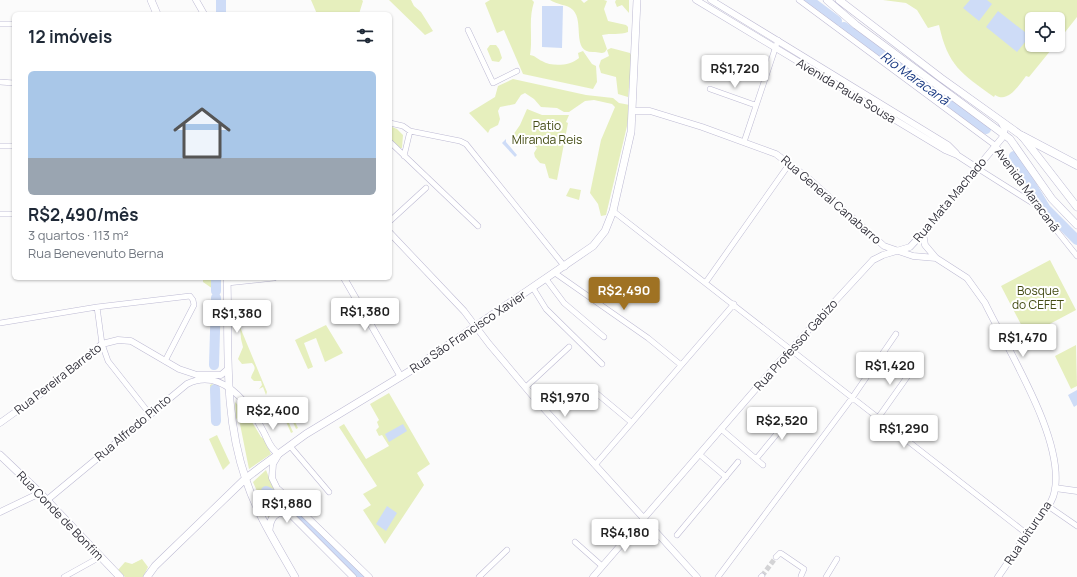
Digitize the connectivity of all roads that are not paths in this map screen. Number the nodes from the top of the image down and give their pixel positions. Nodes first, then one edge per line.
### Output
1 (151, 0) edge
2 (196, 0) edge
3 (637, 0) edge
4 (711, 0) edge
5 (799, 0) edge
6 (827, 0) edge
7 (839, 0) edge
8 (698, 1) edge
9 (156, 12) edge
10 (203, 12) edge
11 (0, 24) edge
12 (12, 24) edge
13 (468, 30) dead end
14 (778, 40) junction
15 (775, 48) junction
16 (517, 71) dead end
17 (0, 82) edge
18 (12, 83) edge
19 (854, 87) junction
20 (710, 89) dead end
21 (851, 93) junction
22 (756, 105) junction
23 (633, 110) junction
24 (1000, 120) junction
25 (904, 121) junction
26 (392, 123) edge
27 (410, 131) junction
28 (1004, 134) junction
29 (1022, 136) junction
30 (744, 142) junction
31 (392, 144) edge
32 (0, 146) edge
33 (12, 146) edge
34 (996, 146) junction
35 (404, 156) junction
36 (790, 163) junction
37 (1077, 165) edge
38 (977, 168) junction
39 (426, 188) dead end
40 (1037, 206) junction
41 (1077, 207) edge
42 (613, 211) junction
43 (0, 214) edge
44 (12, 214) edge
45 (392, 219) edge
46 (1077, 225) edge
47 (478, 226) dead end
48 (923, 233) junction
49 (392, 235) edge
50 (896, 252) junction
51 (1077, 256) edge
52 (936, 258) junction
53 (565, 267) junction
54 (555, 273) junction
55 (546, 279) junction
56 (243, 280) edge
57 (345, 280) edge
58 (227, 281) edge
59 (706, 282) junction
60 (533, 288) junction
61 (734, 304) junction
62 (97, 307) junction
63 (0, 323) edge
64 (476, 326) junction
65 (896, 334) dead end
66 (604, 337) dead end
67 (102, 344) junction
68 (569, 347) dead end
69 (790, 350) junction
70 (165, 361) junction
71 (917, 363) dead end
72 (602, 364) dead end
73 (681, 364) junction
74 (227, 370) junction
75 (186, 373) junction
76 (401, 377) junction
77 (187, 384) junction
78 (228, 386) junction
79 (526, 387) junction
80 (595, 392) dead end
81 (852, 398) junction
82 (795, 412) dead end
83 (149, 413) junction
84 (878, 418) junction
85 (631, 422) junction
86 (0, 423) edge
87 (721, 429) junction
88 (290, 446) junction
89 (279, 454) junction
90 (699, 454) junction
91 (0, 455) edge
92 (756, 459) junction
93 (738, 462) dead end
94 (595, 465) junction
95 (763, 465) dead end
96 (726, 477) junction
97 (245, 479) junction
98 (275, 486) junction
99 (1056, 488) junction
100 (1077, 491) edge
101 (329, 492) dead end
102 (40, 493) junction
103 (47, 500) junction
104 (1048, 506) junction
105 (0, 512) edge
106 (289, 513) junction
107 (643, 518) junction
108 (1077, 526) edge
109 (269, 531) junction
110 (1027, 534) junction
111 (677, 535) dead end
112 (575, 542) dead end
113 (507, 550) dead end
114 (100, 557) junction
115 (776, 557) dead end
116 (838, 558) dead end
117 (602, 566) junction
118 (801, 576) dead end
119 (64, 577) edge
120 (120, 577) edge
121 (147, 577) edge
122 (295, 577) edge
123 (353, 577) edge
124 (369, 577) edge
125 (479, 577) edge
126 (593, 577) edge
127 (697, 577) edge
128 (718, 577) edge
129 (826, 577) edge
130 (998, 577) edge

1 - 9 main road
2 - 10 street
3 - 23 main road, Rua São Francisco Xavier
4 - 14 street, Avenida Paula Sousa
5 - 34 street, Avenida Maracanã
6 - 28 main road, Avenida Maracanã
7 - 24 main road
8 - 15 street, Avenida Paula Sousa
11 - 12 street
13 - 16 street
14 - 15 street
14 - 19 street, Avenida Paula Sousa
15 - 21 street, Avenida Paula Sousa
15 - 22 street
17 - 18 street
19 - 21 street
19 - 25 street, Avenida Paula Sousa
20 - 22 street
21 - 25 street, Avenida Paula Sousa
22 - 30 street
23 - 30 street, Rua General Canabarro
23 - 42 main road, Rua São Francisco Xavier
24 - 28 street
24 - 29 main road
25 - 38 street, Avenida Paula Sousa
26 - 27 street
27 - 35 street
27 - 53 street
28 - 34 street, Rua Mata Machado
28 - 46 main road, Avenida Maracanã
29 - 37 main road
29 - 41 main road
30 - 36 street, Rua General Canabarro
31 - 35 street
32 - 33 street
34 - 38 street, Rua Mata Machado
34 - 40 street, Avenida Maracanã
35 - 47 street
36 - 50 street, Rua General Canabarro
36 - 59 street
38 - 40 street, Avenida Paula Sousa
38 - 48 street, Rua Mata Machado
39 - 45 street
40 - 51 street, Avenida Maracanã
42 - 53 main road, Rua São Francisco Xavier
42 - 59 street
43 - 44 street
48 - 50 street, Rua Mata Machado
48 - 52 street
49 - 64 street
50 - 52 street, Rua General Canabarro
50 - 69 street, Rua Professor Gabizo
52 - 99 street, Rua General Canabarro
53 - 54 main road, Rua São Francisco Xavier
54 - 55 main road, Rua São Francisco Xavier
54 - 73 street
55 - 60 main road, Rua São Francisco Xavier
55 - 66 street
56 - 58 street
57 - 76 street
58 - 74 main road
59 - 61 street
60 - 64 main road, Rua São Francisco Xavier
60 - 72 street
61 - 69 street
61 - 73 street
62 - 63 street
62 - 67 street
62 - 70 street
64 - 76 main road, Rua São Francisco Xavier
64 - 79 street
65 - 81 street
67 - 70 street, Rua Pereira Barreto
67 - 83 street
67 - 86 street, Rua Pereira Barreto
68 - 79 street
69 - 81 street
69 - 87 street, Rua Professor Gabizo
70 - 75 street, Rua Pereira Barreto
71 - 84 street
73 - 85 street
74 - 75 street, Rua Pereira Barreto
74 - 78 main road
75 - 77 street
76 - 88 main road, Rua São Francisco Xavier
77 - 78 street, Rua Alfredo Pinto
77 - 83 street, Rua Alfredo Pinto
78 - 89 street
78 - 97 main road
79 - 94 street
80 - 85 street
81 - 84 street
81 - 128 street
82 - 92 street
83 - 103 street, Rua Alfredo Pinto
84 - 110 street
85 - 94 street
87 - 90 street, Rua Professor Gabizo
87 - 92 street
88 - 89 main road, Rua São Francisco Xavier
88 - 101 street
89 - 97 main road, Rua São Francisco Xavier
89 - 98 street
90 - 96 street
90 - 107 street, Rua Professor Gabizo
91 - 102 main road, Rua Conde de Bonfim
92 - 95 street
93 - 96 street
94 - 107 street
96 - 111 street
97 - 109 main road
97 - 121 main road, Rua São Francisco Xavier
98 - 106 street
98 - 124 street
99 - 100 street
99 - 104 street, Rua Ibituruna
102 - 103 main road, Rua Conde de Bonfim
102 - 105 street
103 - 114 main road, Rua Conde de Bonfim
104 - 108 street
104 - 110 street, Rua Ibituruna
106 - 109 main road
106 - 123 street
107 - 117 street, Rua Professor Gabizo
107 - 127 street
109 - 122 main road
110 - 130 street, Rua Ibituruna
112 - 117 street
113 - 125 street
114 - 119 street
114 - 120 main road, Rua Conde de Bonfim
115 - 118 street
116 - 129 street
117 - 126 street, Rua Professor Gabizo

